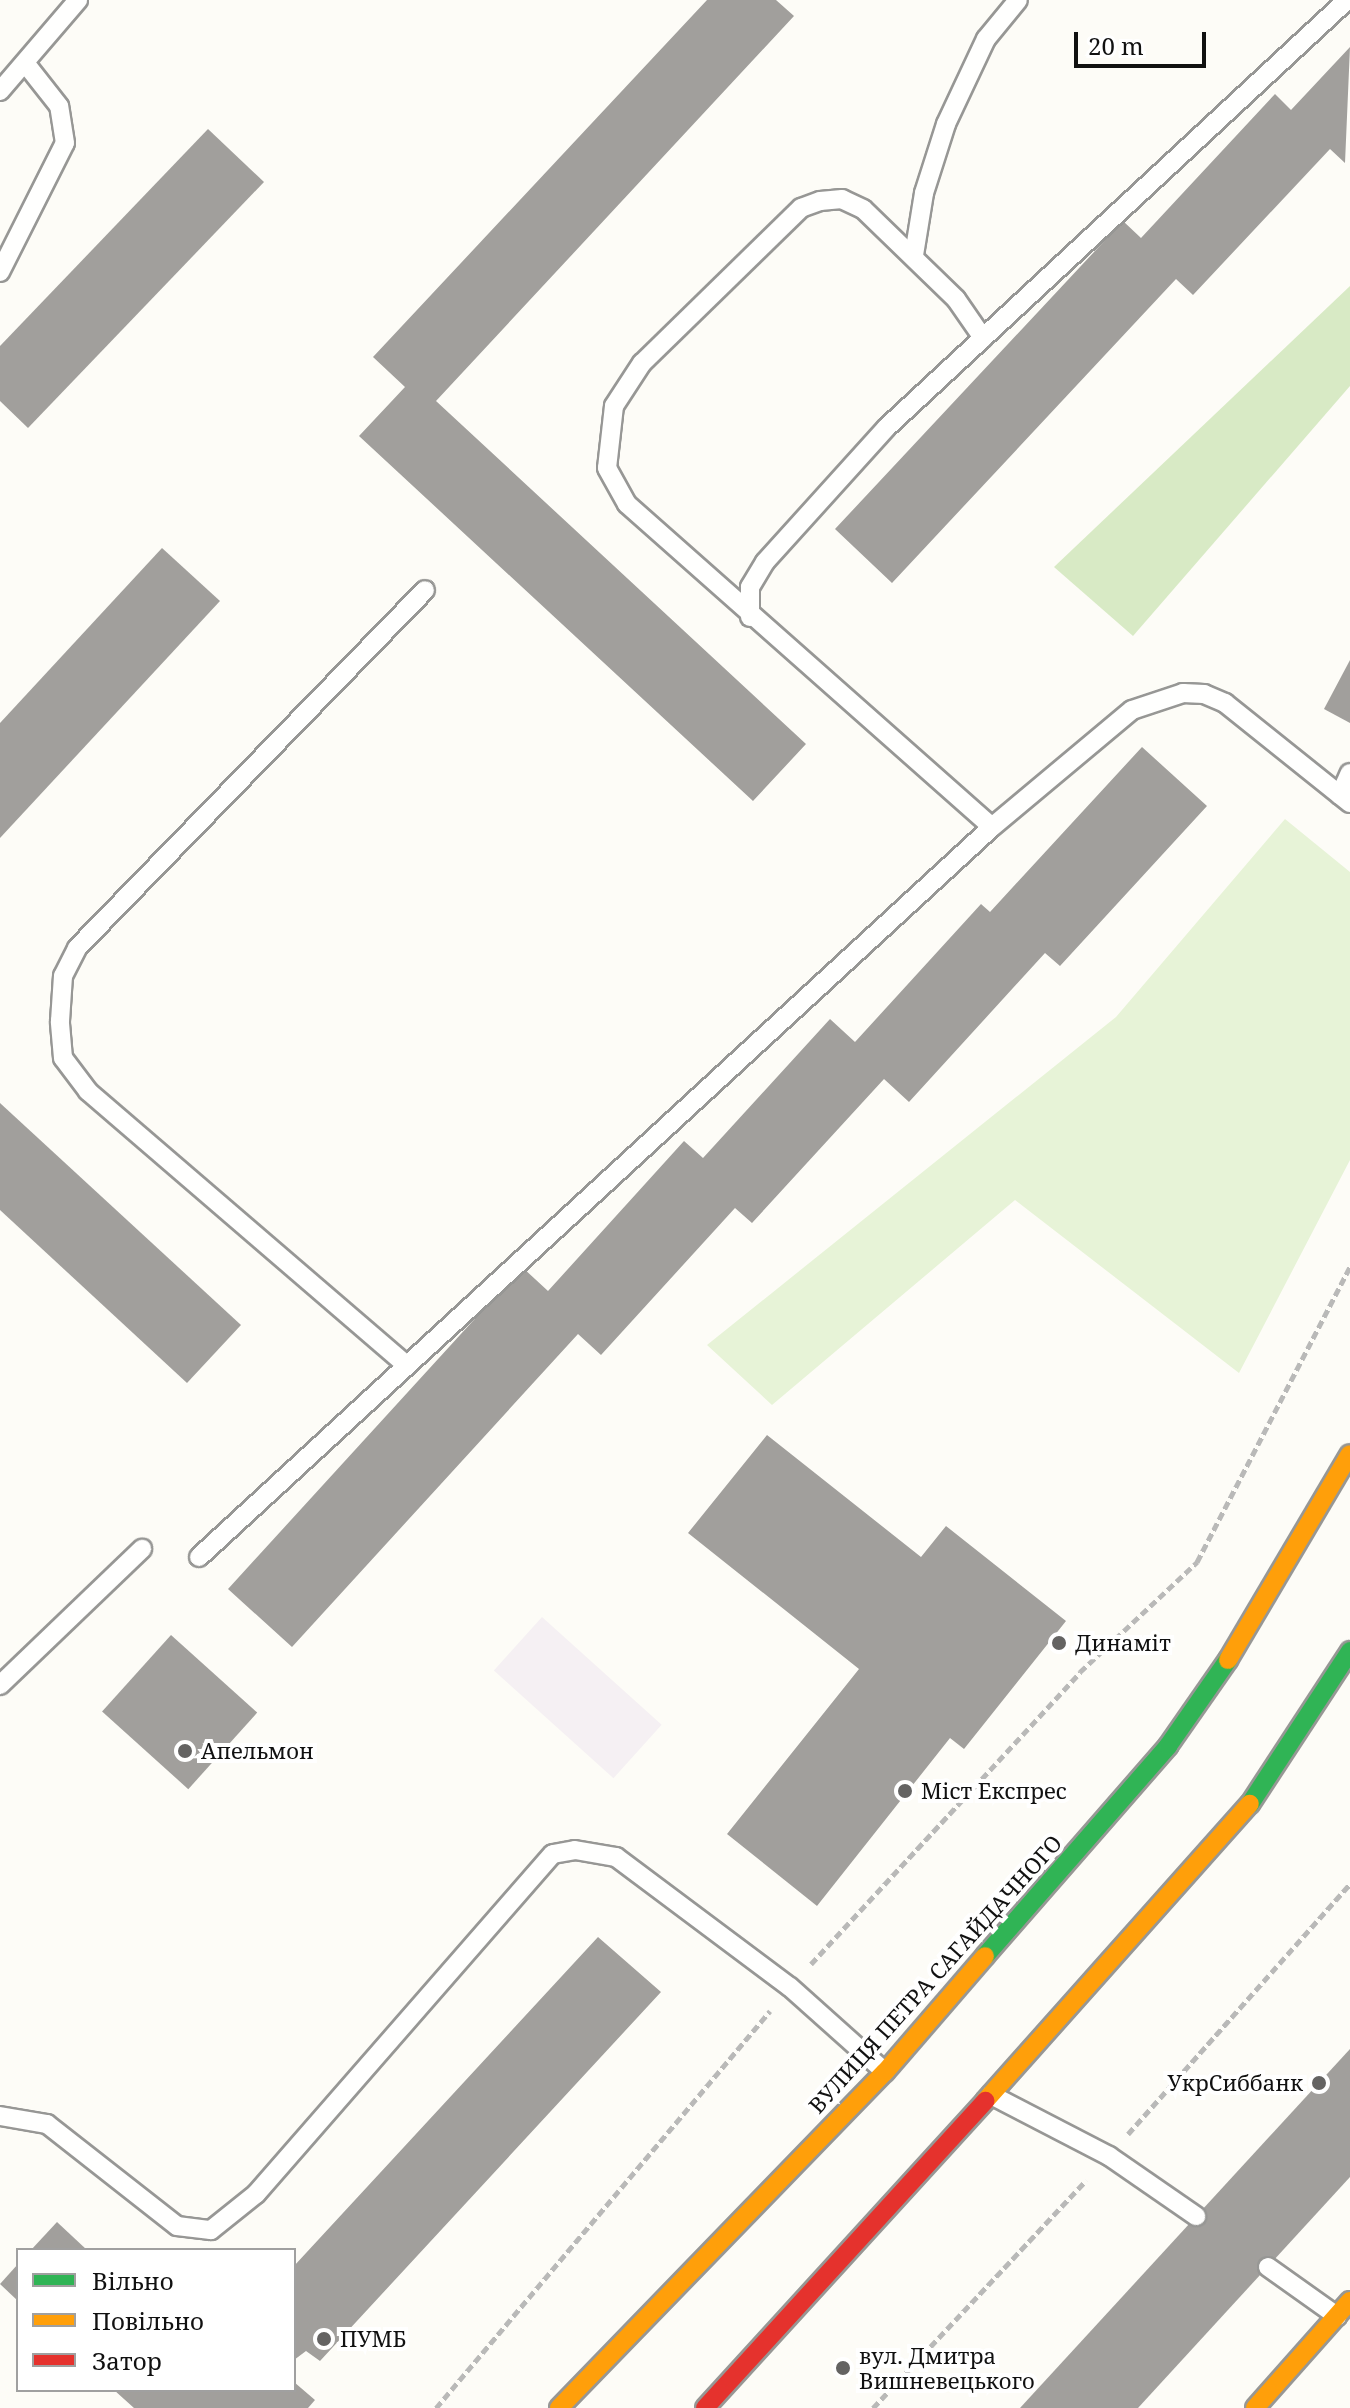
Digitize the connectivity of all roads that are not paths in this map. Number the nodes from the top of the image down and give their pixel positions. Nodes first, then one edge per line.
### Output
1 (78, 0) edge
2 (1018, 0) edge
3 (1347, 0) edge
4 (26, 64) junction
5 (0, 91) edge
6 (914, 255) junction
7 (0, 272) edge
8 (983, 338) junction
9 (425, 590) dead end
10 (750, 617) junction
11 (1350, 773) edge
12 (1345, 799) edge
13 (992, 827) junction
14 (404, 1363) junction
15 (1350, 1454) edge
16 (142, 1549) dead end
17 (199, 1557) dead end
18 (1350, 1651) edge
19 (0, 1685) edge
20 (885, 2072) junction
21 (991, 2095) junction
22 (0, 2116) edge
23 (1196, 2216) dead end
24 (1268, 2267) dead end
25 (1350, 2301) edge
26 (1337, 2316) junction
27 (559, 2408) edge
28 (705, 2408) edge
29 (1255, 2408) edge

1 - 4 lane
2 - 6 lane
3 - 8 lane
4 - 5 lane
4 - 7 lane
6 - 8 lane
6 - 10 lane
8 - 10 lane
9 - 14 lane
10 - 13 lane
11 - 12 lane
12 - 13 lane
13 - 14 lane
14 - 17 lane
15 - 20 street, ВУЛИЦЯ ПЕТРА САГАЙДАЧНОГО
16 - 19 lane
18 - 21 street
20 - 22 lane
20 - 27 street, ВУЛИЦЯ ПЕТРА САГАЙДАЧНОГО
21 - 23 lane
21 - 28 street
24 - 26 lane
25 - 26 street
26 - 29 street

